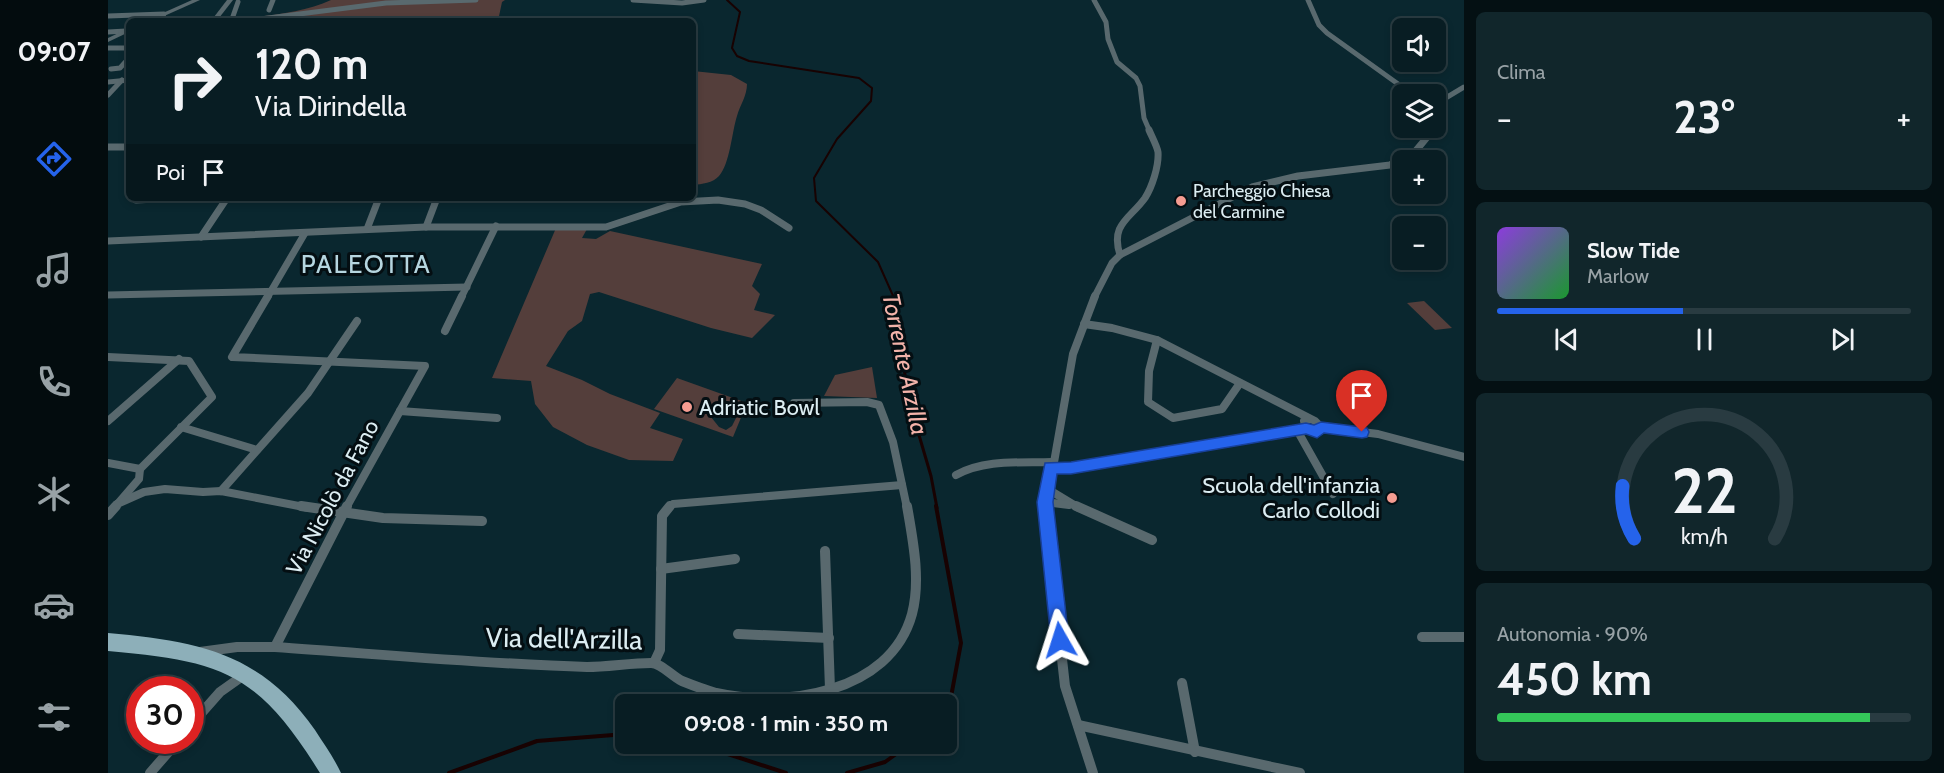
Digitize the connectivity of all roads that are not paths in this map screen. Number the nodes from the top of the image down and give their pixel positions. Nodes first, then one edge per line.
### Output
1 (197, 0) edge
2 (230, 0) edge
3 (273, 0) edge
4 (476, 0) edge
5 (633, 0) edge
6 (704, 0) edge
7 (1094, 0) edge
8 (1308, 0) edge
9 (238, 2) dead end
10 (269, 10) dead end
11 (164, 14) junction
12 (108, 16) edge
13 (155, 18) edge
14 (227, 18) edge
15 (228, 18) edge
16 (270, 18) edge
17 (126, 30) edge
18 (126, 31) edge
19 (108, 32) edge
20 (108, 40) edge
21 (108, 48) edge
22 (126, 48) edge
23 (126, 61) edge
24 (111, 69) dead end
25 (126, 80) edge
26 (108, 82) edge
27 (1394, 84) edge
28 (1464, 87) edge
29 (108, 95) edge
30 (1446, 98) edge
31 (1428, 138) edge
32 (108, 147) edge
33 (126, 147) edge
34 (225, 201) edge
35 (378, 201) edge
36 (436, 201) edge
37 (426, 226) junction
38 (496, 226) junction
39 (789, 228) dead end
40 (367, 230) junction
41 (305, 233) junction
42 (201, 237) junction
43 (108, 241) edge
44 (1120, 255) junction
45 (467, 287) junction
46 (271, 290) junction
47 (108, 295) edge
48 (357, 321) dead end
49 (1084, 324) junction
50 (445, 331) dead end
51 (1157, 340) junction
52 (108, 358) edge
53 (179, 359) junction
54 (330, 361) junction
55 (1240, 382) junction
56 (794, 403) dead end
57 (400, 411) junction
58 (497, 417) dead end
59 (108, 421) edge
60 (1304, 426) junction
61 (182, 427) junction
62 (257, 450) junction
63 (1464, 457) edge
64 (108, 463) edge
65 (1051, 465) junction
66 (140, 469) junction
67 (956, 475) dead end
68 (903, 485) junction
69 (1046, 488) junction
70 (221, 491) junction
71 (1333, 494) dead end
72 (1045, 502) junction
73 (117, 504) junction
74 (1072, 505) junction
75 (343, 514) junction
76 (108, 515) edge
77 (482, 521) dead end
78 (1152, 540) dead end
79 (825, 551) dead end
80 (735, 559) dead end
81 (661, 569) junction
82 (738, 634) dead end
83 (1422, 637) dead end
84 (1464, 637) edge
85 (829, 638) junction
86 (108, 642) edge
87 (275, 647) junction
88 (197, 653) junction
89 (654, 663) junction
90 (229, 665) junction
91 (246, 674) junction
92 (1182, 683) dead end
93 (830, 689) junction
94 (220, 692) junction
95 (204, 710) edge
96 (1078, 725) junction
97 (1195, 752) junction
98 (167, 754) edge
99 (331, 772) edge
100 (150, 773) edge
101 (1093, 773) edge
102 (1300, 773) edge

1 - 11 street
2 - 14 street
3 - 10 street
4 - 16 street
5 - 6 street
7 - 44 street
8 - 27 street
9 - 15 street
11 - 12 street
11 - 13 street
17 - 19 street
18 - 20 street
21 - 22 street
23 - 24 street
25 - 26 street
25 - 29 street
28 - 30 street
31 - 44 street
32 - 33 street
34 - 42 street
35 - 40 street
36 - 37 street
37 - 38 street
37 - 40 street
38 - 39 street
38 - 45 street
40 - 41 street
41 - 42 street
41 - 46 street
42 - 43 street
44 - 49 street
45 - 46 street
45 - 50 street
46 - 47 street
46 - 54 street
48 - 54 street
49 - 51 street
49 - 65 street
51 - 55 street
51 - 55 street
52 - 53 street
53 - 59 street
53 - 61 street
54 - 57 street, Via Nicolò da Fano
54 - 62 street
55 - 60 street
56 - 68 street, Via dell'Arzilla
57 - 58 street
57 - 75 street, Via Nicolò da Fano
60 - 63 street
60 - 65 street
60 - 71 street
61 - 62 street
61 - 66 street
62 - 70 street
64 - 66 street
65 - 67 street
65 - 69 street
66 - 73 street
68 - 81 street
68 - 93 street, Via dell'Arzilla
69 - 72 street
69 - 74 street
70 - 73 street
70 - 75 street
72 - 74 street
72 - 96 street
73 - 76 street
74 - 78 street
75 - 77 street
75 - 87 street, Via Nicolò da Fano
79 - 85 street
80 - 81 street
81 - 89 street
82 - 85 street
83 - 84 street
85 - 93 street
86 - 88 main road
87 - 88 street, Via dell'Arzilla
87 - 89 street, Via dell'Arzilla
88 - 90 main road
89 - 93 street, Via dell'Arzilla
90 - 91 main road
90 - 94 street
91 - 94 street
91 - 99 main road
92 - 97 street
94 - 95 street
96 - 97 street
96 - 101 street
97 - 102 street
98 - 100 street

